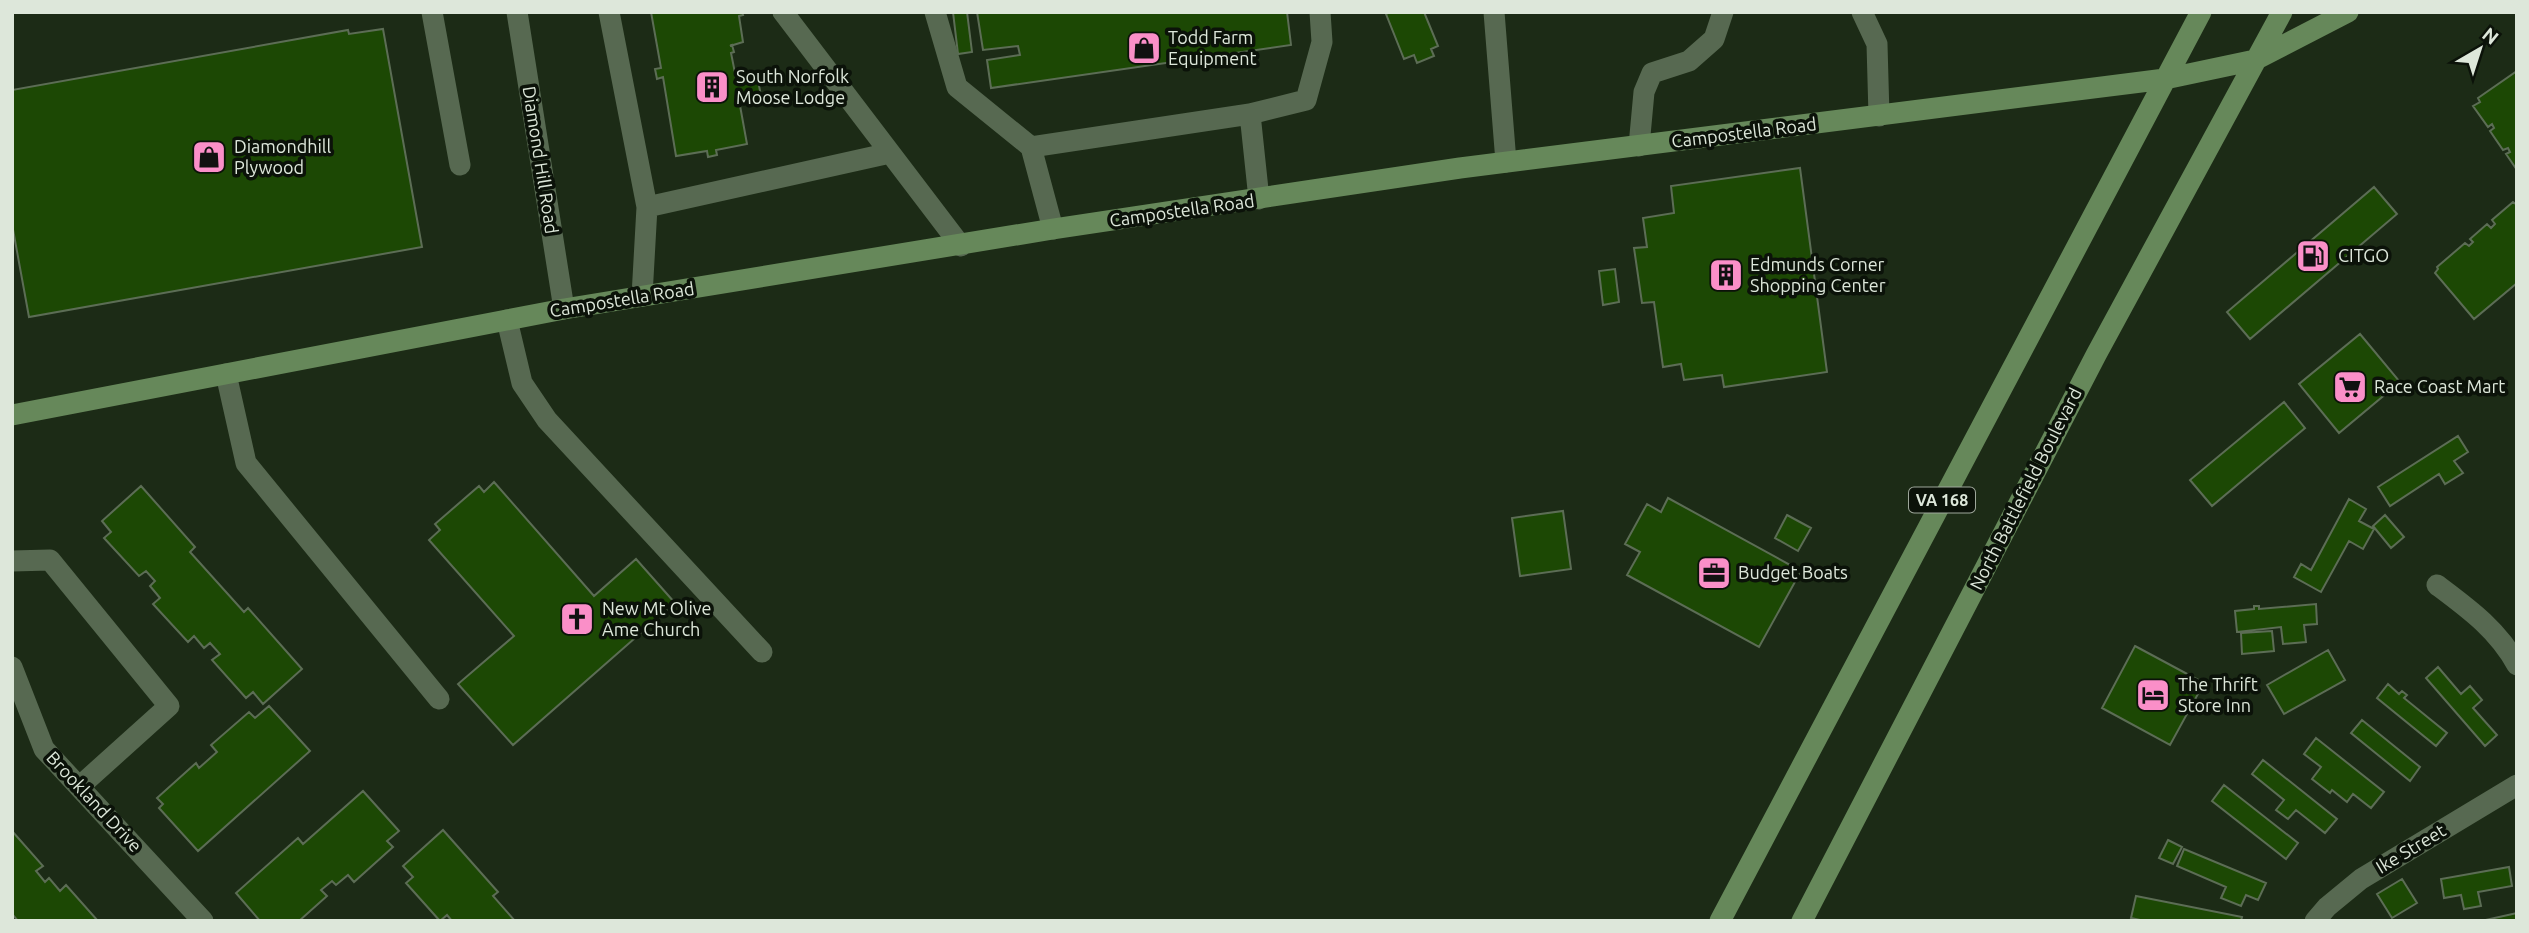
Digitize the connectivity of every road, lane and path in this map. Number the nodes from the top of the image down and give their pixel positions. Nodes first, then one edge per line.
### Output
1 (432, 12) edge
2 (517, 12) edge
3 (609, 12) edge
4 (783, 12) edge
5 (935, 12) edge
6 (1320, 12) edge
7 (1494, 12) edge
8 (1723, 12) edge
9 (1862, 12) edge
10 (2201, 12) edge
11 (2282, 12) edge
12 (2348, 12) edge
13 (2255, 60) junction
14 (2165, 79) junction
15 (1250, 114) junction
16 (1880, 116) junction
17 (1639, 146) junction
18 (1031, 147) junction
19 (890, 153) junction
20 (1506, 162) junction
21 (460, 165) dead end
22 (1259, 199) junction
23 (647, 207) junction
24 (1054, 229) junction
25 (961, 246) junction
26 (642, 296) junction
27 (564, 309) junction
28 (507, 320) junction
29 (226, 374) junction
30 (12, 415) edge
31 (12, 561) edge
32 (2437, 584) dead end
33 (762, 652) dead end
34 (2517, 665) edge
35 (12, 667) edge
36 (439, 699) dead end
37 (79, 787) junction
38 (2516, 787) edge
39 (203, 921) edge
40 (1720, 921) edge
41 (1802, 921) edge
42 (2315, 921) edge

1 - 21 street
2 - 27 street, Diamond Hill Road
3 - 23 street
4 - 19 street
5 - 18 street
6 - 15 street
7 - 20 street
8 - 17 street
9 - 16 street
10 - 14 main road, VA 168
11 - 13 main road, North Battlefield Boulevard
12 - 13 main road, Campostella Road
13 - 14 main road, Campostella Road
13 - 41 main road, North Battlefield Boulevard
14 - 16 main road, Campostella Road
14 - 40 main road, VA 168
15 - 18 street
15 - 22 street
16 - 17 main road, Campostella Road
17 - 20 main road, Campostella Road
18 - 24 street
19 - 23 street
19 - 25 street
20 - 22 main road, Campostella Road
22 - 24 main road, Campostella Road
23 - 26 street
24 - 25 main road, Campostella Road
25 - 26 main road, Campostella Road
26 - 27 main road, Campostella Road
27 - 28 main road, Campostella Road
28 - 29 main road, Campostella Road
28 - 33 street
29 - 30 main road, Campostella Road
29 - 36 street
31 - 37 street
32 - 34 street
35 - 37 street, Brookland Drive
37 - 39 street, Brookland Drive
38 - 42 street, Ike Street

